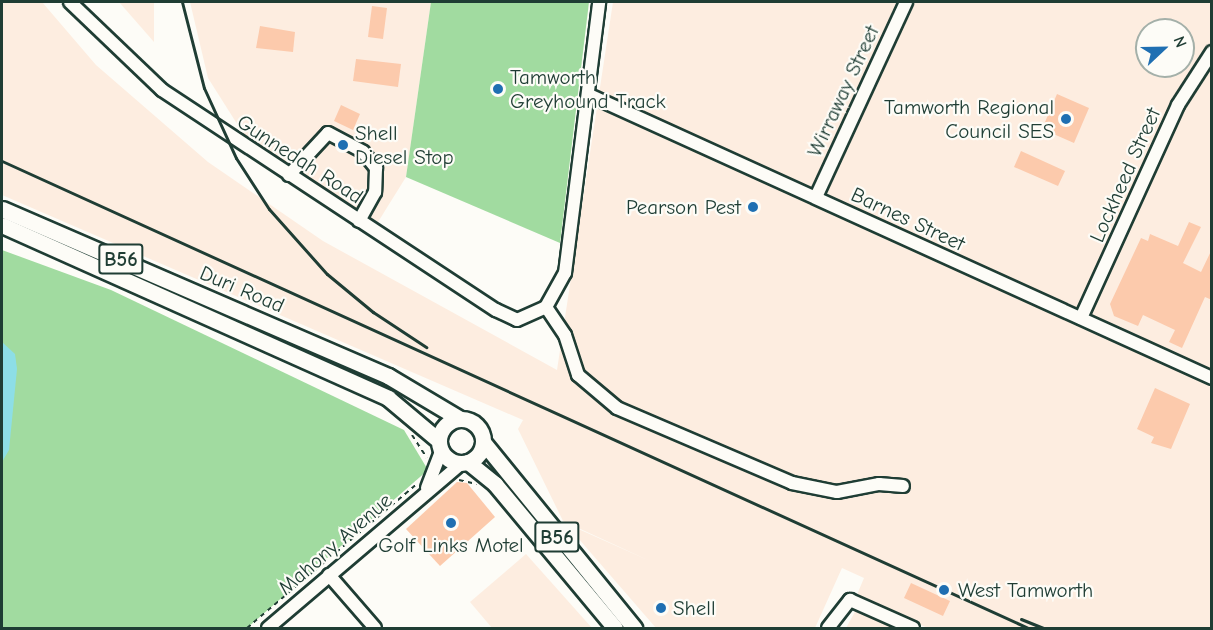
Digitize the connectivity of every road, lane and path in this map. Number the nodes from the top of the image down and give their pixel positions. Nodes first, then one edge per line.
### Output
1 (70, 2) edge
2 (600, 2) edge
3 (906, 2) edge
4 (1212, 52) edge
5 (589, 95) junction
6 (289, 175) junction
7 (816, 197) junction
8 (2, 209) edge
9 (359, 221) junction
10 (2, 225) edge
11 (546, 307) junction
12 (1081, 318) junction
13 (1212, 378) edge
14 (460, 419) junction
15 (410, 432) dead end
16 (483, 442) junction
17 (440, 446) junction
18 (464, 463) junction
19 (436, 467) junction
20 (487, 477) junction
21 (444, 478) junction
22 (424, 484) junction
23 (903, 486) dead end
24 (329, 575) junction
25 (247, 628) edge
26 (268, 628) edge
27 (375, 628) edge
28 (615, 628) edge
29 (634, 628) edge
30 (828, 628) edge
31 (912, 628) edge

1 - 6 street, Gunnedah Road
2 - 5 street
3 - 7 street, Wirraway Street
4 - 12 street, Lockheed Street
5 - 7 street, Barnes Street
5 - 11 street
6 - 9 street, Gunnedah Road
6 - 9 street
7 - 12 street, Barnes Street
8 - 14 main road, Duri Road / B56
9 - 11 street, Gunnedah Road
10 - 17 main road, Duri Road / B56
11 - 23 street
12 - 13 street, Barnes Street
14 - 16 main road, B56
14 - 17 main road
15 - 19 path
16 - 18 main road
16 - 29 main road, B56
17 - 18 main road, B56
17 - 19 street, Mahony Avenue
18 - 20 main road, B56
18 - 21 street, Mahony Avenue
19 - 22 street, Mahony Avenue
20 - 21 path
20 - 28 main road, B56
21 - 22 street, Mahony Avenue
22 - 24 street, Mahony Avenue
22 - 25 path
24 - 26 street, Mahony Avenue
24 - 27 street
30 - 31 street

